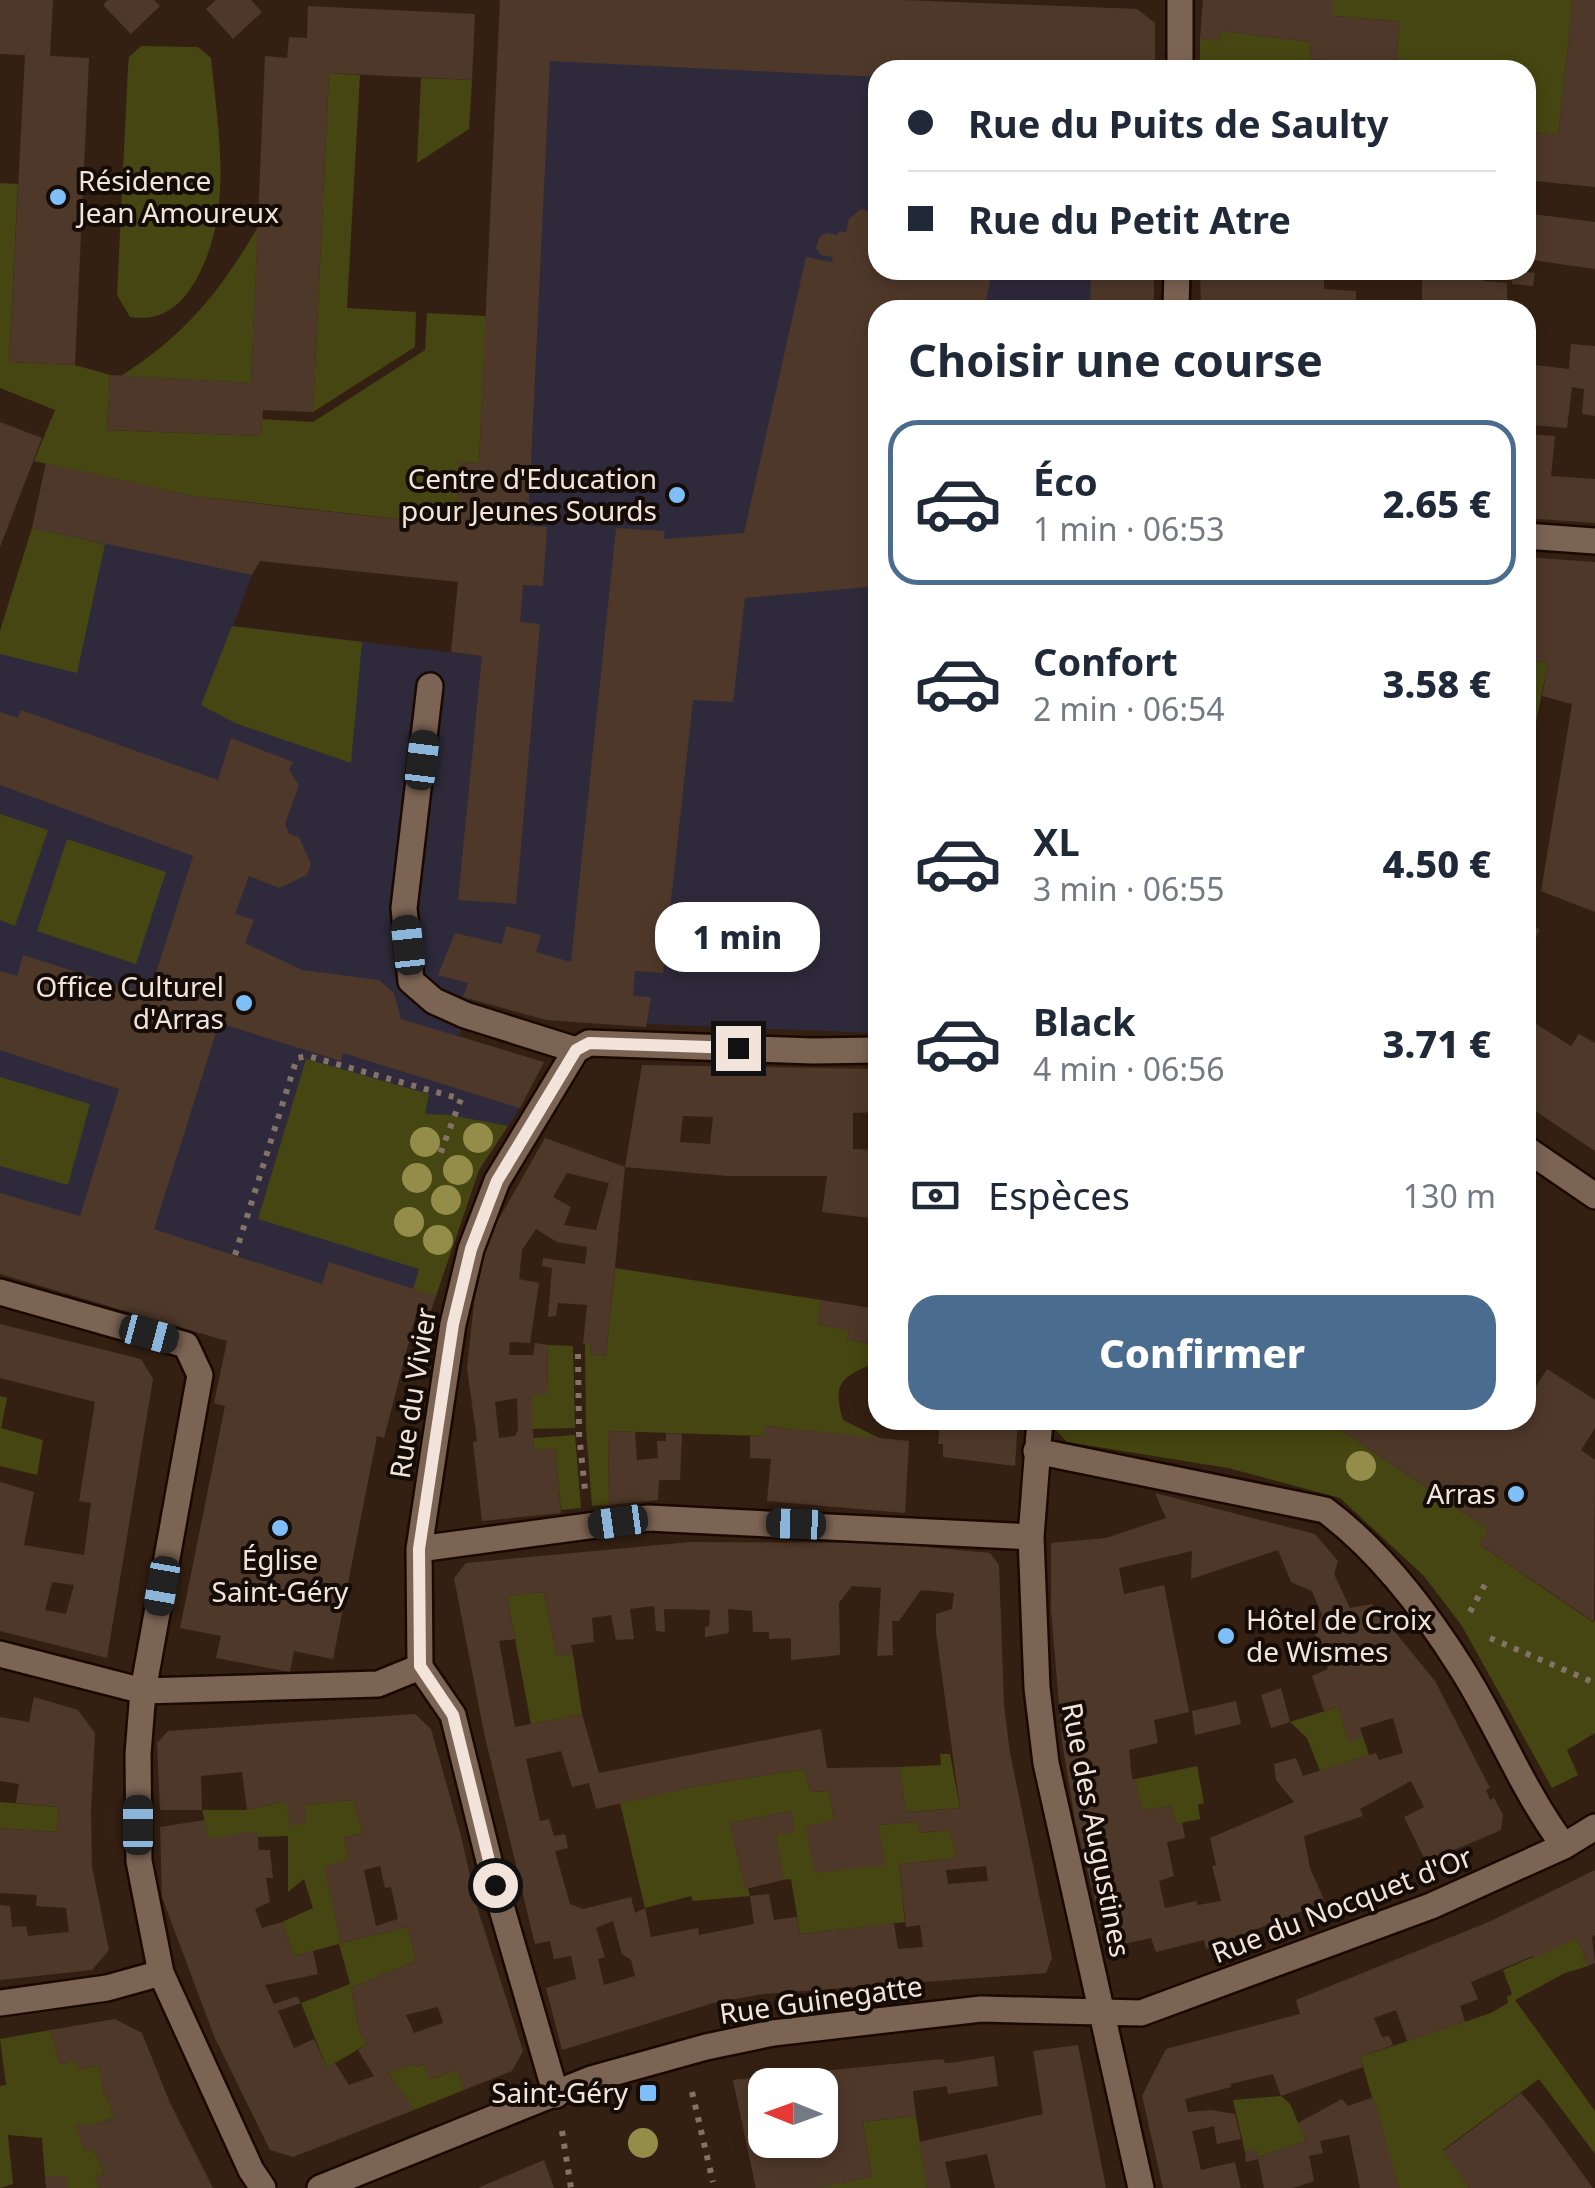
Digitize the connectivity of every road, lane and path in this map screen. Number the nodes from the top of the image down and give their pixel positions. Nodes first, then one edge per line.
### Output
1 (1180, 0) edge
2 (1180, 60) edge
3 (1536, 537) edge
4 (1595, 541) edge
5 (430, 686) dead end
6 (582, 1046) junction
7 (868, 1050) edge
8 (1536, 1156) edge
9 (439, 1157) dead end
10 (1595, 1196) edge
11 (236, 1255) dead end
12 (0, 1292) edge
13 (578, 1354) dead end
14 (1039, 1430) edge
15 (1036, 1450) junction
16 (587, 1507) dead end
17 (1031, 1537) junction
18 (419, 1549) junction
19 (1479, 1634) dead end
20 (0, 1654) edge
21 (420, 1666) junction
22 (1595, 1682) edge
23 (143, 1692) junction
24 (1595, 1828) edge
25 (1564, 1846) junction
26 (161, 1973) junction
27 (0, 2002) edge
28 (1103, 2010) junction
29 (556, 2095) junction
30 (695, 2103) dead end
31 (713, 2182) dead end
32 (263, 2188) edge
33 (320, 2188) edge
34 (571, 2188) edge
35 (1141, 2188) edge

1 - 2 street
3 - 4 street
5 - 6 street
6 - 7 street
6 - 18 street, Rue du Vivier
8 - 10 street
9 - 11 path
12 - 23 street
13 - 16 path
14 - 15 street, Rue des Augustines
15 - 17 street, Rue des Augustines
15 - 25 street
17 - 18 street
17 - 28 street, Rue des Augustines
18 - 21 street, Rue du Vivier
19 - 22 path
20 - 23 street
21 - 23 street
21 - 29 street
23 - 26 street
24 - 25 street, Rue du Nocquet d'Or
25 - 28 street, Rue du Nocquet d'Or
26 - 27 street
26 - 32 street
28 - 29 street, Rue Guinegatte
28 - 35 street, Rue des Augustines
29 - 33 street, Rue Guinegatte
29 - 34 path
30 - 31 path

